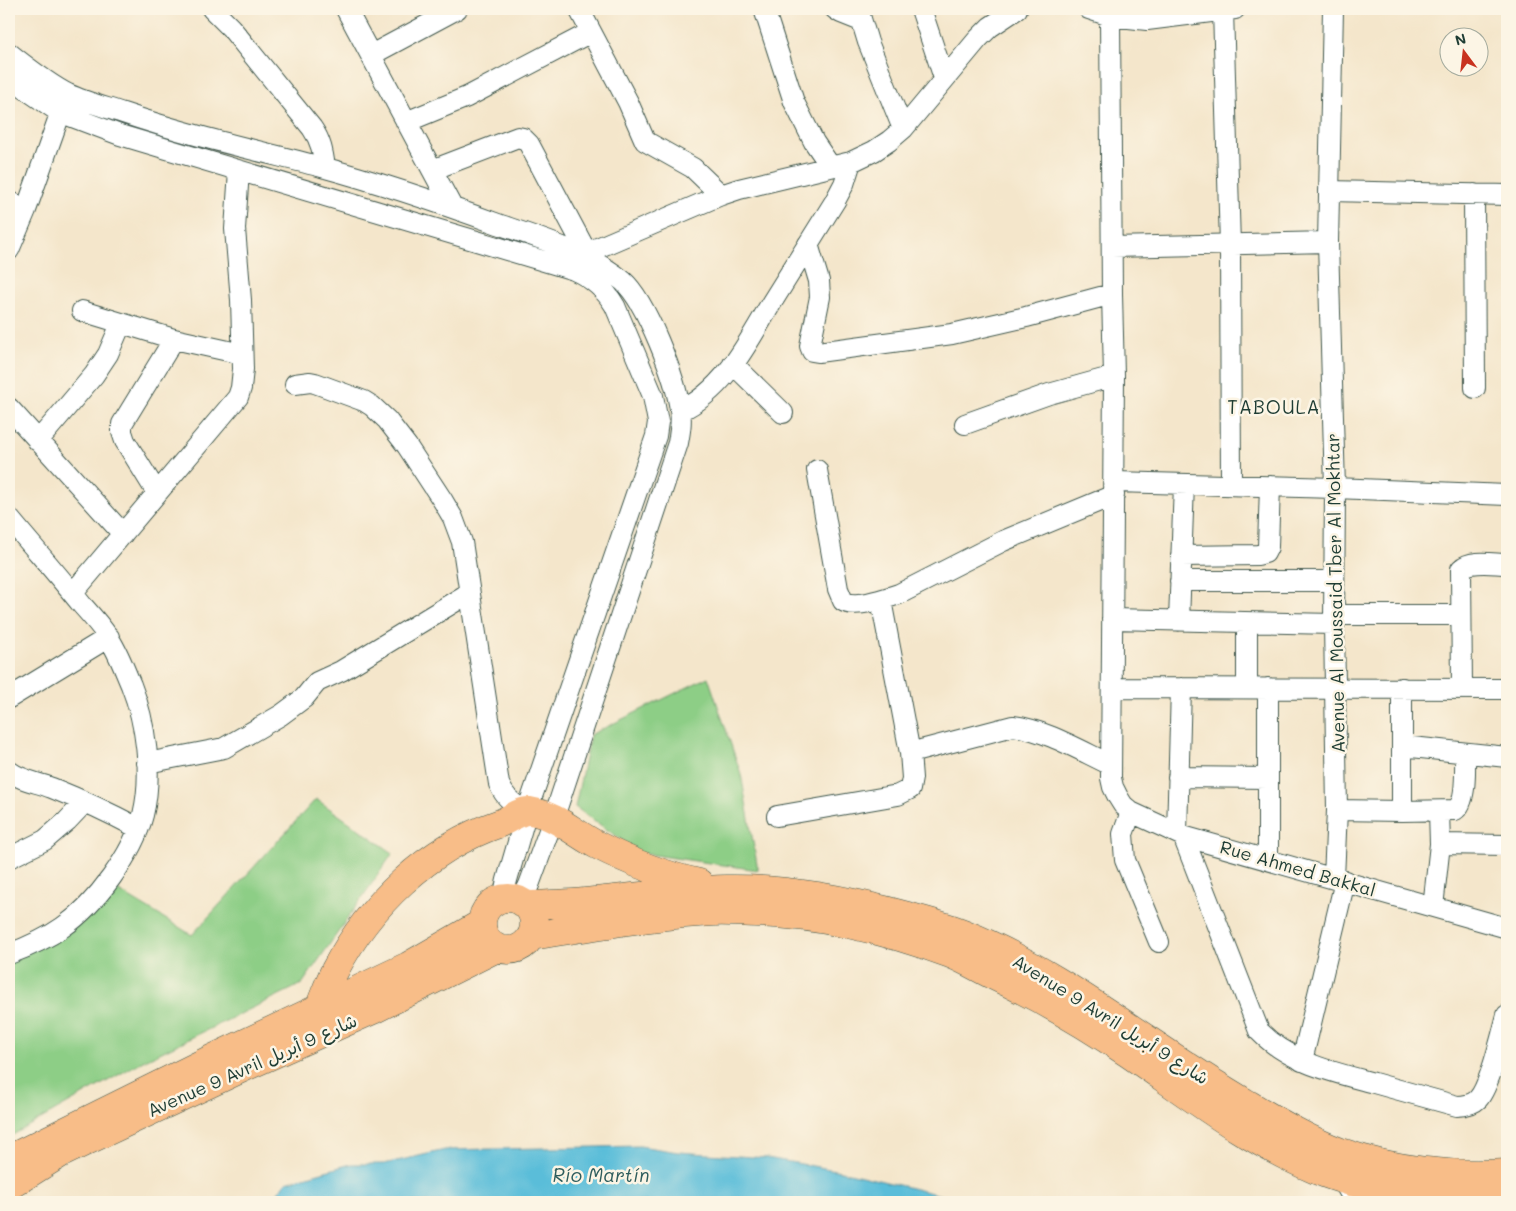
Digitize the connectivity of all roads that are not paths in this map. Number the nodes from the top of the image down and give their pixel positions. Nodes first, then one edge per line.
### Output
1 (212, 9) edge
2 (346, 9) edge
3 (457, 9) edge
4 (579, 9) edge
5 (764, 9) edge
6 (835, 9) edge
7 (921, 9) edge
8 (1089, 9) edge
9 (1333, 9) edge
10 (1229, 10) edge
11 (1008, 12) edge
12 (1145, 14) edge
13 (859, 15) edge
14 (1110, 16) junction
15 (591, 32) junction
16 (9, 53) edge
17 (371, 56) junction
18 (9, 78) edge
19 (944, 78) junction
20 (68, 94) junction
21 (59, 112) junction
22 (406, 122) junction
23 (903, 129) junction
24 (851, 162) junction
25 (325, 168) junction
26 (831, 168) junction
27 (432, 170) junction
28 (239, 171) junction
29 (1329, 191) junction
30 (1474, 194) junction
31 (721, 195) junction
32 (1507, 195) edge
33 (17, 206) edge
34 (452, 207) junction
35 (1328, 242) junction
36 (808, 244) junction
37 (1230, 244) junction
38 (1112, 247) junction
39 (9, 250) edge
40 (582, 260) junction
41 (1112, 294) junction
42 (82, 311) dead end
43 (121, 324) junction
44 (174, 339) junction
45 (242, 354) junction
46 (733, 364) junction
47 (1114, 376) junction
48 (295, 384) dead end
49 (1475, 388) dead end
50 (9, 408) edge
51 (680, 411) junction
52 (783, 413) dead end
53 (965, 424) dead end
54 (38, 440) junction
55 (817, 470) dead end
56 (1184, 484) junction
57 (1231, 485) junction
58 (1270, 486) junction
59 (1336, 488) junction
60 (1114, 489) junction
61 (157, 493) junction
62 (1507, 495) edge
63 (9, 518) edge
64 (123, 534) junction
65 (1181, 556) junction
66 (1507, 564) edge
67 (1180, 581) junction
68 (1334, 581) junction
69 (73, 593) junction
70 (469, 593) junction
71 (881, 600) junction
72 (1460, 615) junction
73 (1112, 619) junction
74 (1334, 620) junction
75 (1179, 621) junction
76 (1247, 623) junction
77 (109, 637) junction
78 (1112, 688) junction
79 (1181, 688) junction
80 (1247, 688) junction
81 (1268, 688) junction
82 (1335, 688) junction
83 (1402, 688) junction
84 (1507, 688) edge
85 (1462, 689) junction
86 (9, 698) edge
87 (1402, 746) junction
88 (910, 753) junction
89 (1465, 753) junction
90 (1507, 757) edge
91 (147, 764) junction
92 (9, 771) edge
93 (1111, 771) junction
94 (1178, 776) junction
95 (1268, 778) junction
96 (85, 802) junction
97 (1337, 810) junction
98 (527, 811) junction
99 (1402, 811) junction
100 (1439, 811) junction
101 (1131, 812) junction
102 (777, 816) dead end
103 (554, 817) junction
104 (138, 828) junction
105 (1180, 835) junction
106 (1440, 844) junction
107 (1507, 846) edge
108 (9, 858) edge
109 (1268, 860) junction
110 (1340, 879) junction
111 (725, 889) junction
112 (517, 901) junction
113 (1433, 907) junction
114 (482, 923) junction
115 (1507, 928) edge
116 (531, 936) junction
117 (1159, 942) dead end
118 (497, 948) junction
119 (9, 954) edge
120 (319, 1008) junction
121 (1507, 1015) edge
122 (1302, 1061) junction
123 (9, 1159) edge
124 (1507, 1173) edge
125 (1342, 1179) junction
126 (9, 1186) edge
127 (1507, 1201) edge
128 (1355, 1202) edge

1 - 25 street
2 - 17 street
3 - 17 street
4 - 15 street
5 - 26 street
6 - 13 street
7 - 19 street
8 - 14 street
9 - 29 street, Avenue Al Moussaid Tber Al Mokhtar
10 - 12 street
10 - 37 street
11 - 19 street
12 - 14 street
13 - 23 street
14 - 38 street
15 - 22 street
15 - 31 street
16 - 20 street
17 - 22 street
18 - 21 street
19 - 23 street
20 - 21 street
20 - 25 street
21 - 28 street
21 - 33 street
22 - 27 street
23 - 24 street
24 - 26 street
24 - 36 street
25 - 34 street
26 - 31 street
27 - 34 street
27 - 40 street
28 - 40 street
28 - 45 street
29 - 30 street
29 - 35 street, Avenue Al Moussaid Tber Al Mokhtar
30 - 32 street
30 - 49 street
31 - 40 street
33 - 39 street
34 - 40 street
35 - 37 street
35 - 59 street, Avenue Al Moussaid Tber Al Mokhtar
36 - 41 street
36 - 46 street
37 - 38 street
37 - 57 street
38 - 41 street
40 - 51 street
40 - 98 street
41 - 47 street
42 - 43 street
43 - 44 street
43 - 54 street
44 - 45 street
44 - 61 street
45 - 61 street
46 - 51 street
46 - 52 street
47 - 53 street
47 - 60 street
48 - 70 street
50 - 54 street
51 - 103 street
54 - 64 street
55 - 71 street
56 - 57 street
56 - 60 street
56 - 65 street
57 - 58 street
58 - 59 street
58 - 65 street
59 - 62 street
59 - 68 street, Avenue Al Moussaid Tber Al Mokhtar
60 - 71 street
60 - 73 street
61 - 64 street
63 - 69 street
64 - 69 street
65 - 67 street
66 - 72 street
67 - 68 street
67 - 75 street
68 - 74 street, Avenue Al Moussaid Tber Al Mokhtar
69 - 77 street
70 - 91 street
70 - 98 street
71 - 88 street
72 - 74 street
72 - 85 street
73 - 75 street
73 - 78 street
74 - 76 street
74 - 82 street, Avenue Al Moussaid Tber Al Mokhtar
75 - 76 street
76 - 80 street
77 - 86 street
77 - 91 street
78 - 79 street
78 - 93 street
79 - 80 street
79 - 94 street
80 - 81 street
81 - 82 street
81 - 95 street
82 - 83 street
82 - 97 street, Avenue Al Moussaid Tber Al Mokhtar
83 - 85 street
83 - 87 street
84 - 85 street
87 - 89 street
87 - 99 street
88 - 93 street
88 - 102 street
89 - 90 street
89 - 100 street
91 - 104 street
92 - 96 street
93 - 101 street, Rue Ahmed Bakkal
94 - 95 street
94 - 105 street
95 - 109 street
96 - 104 street
96 - 108 street
97 - 99 street
97 - 110 street, Avenue Al Moussaid Tber Al Mokhtar
98 - 103 highway
98 - 112 street
98 - 120 highway
99 - 100 street
100 - 106 street
101 - 105 street, Rue Ahmed Bakkal
101 - 117 street
103 - 111 highway
103 - 112 street
104 - 119 street
105 - 109 street, Rue Ahmed Bakkal
105 - 122 street
106 - 107 street
106 - 113 street
109 - 110 street, Rue Ahmed Bakkal
110 - 113 street, Rue Ahmed Bakkal
110 - 122 street, Avenue Al Moussaid Tber Al Mokhtar
111 - 112 highway, Avenue 9 Avril شارع 9 أبريل
111 - 124 highway, Avenue 9 Avril شارع 9 أبريل
112 - 114 highway, Avenue 9 Avril شارع 9 أبريل
112 - 116 highway
113 - 115 street, Rue Ahmed Bakkal
114 - 118 highway
114 - 120 highway, Avenue 9 Avril شارع 9 أبريل
116 - 118 highway, Avenue 9 Avril شارع 9 أبريل
116 - 125 highway, Avenue 9 Avril شارع 9 أبريل
118 - 126 highway, Avenue 9 Avril شارع 9 أبريل
120 - 123 highway, Avenue 9 Avril شارع 9 أبريل
121 - 122 street
125 - 127 highway, Avenue 9 Avril شارع 9 أبريل
125 - 128 street

